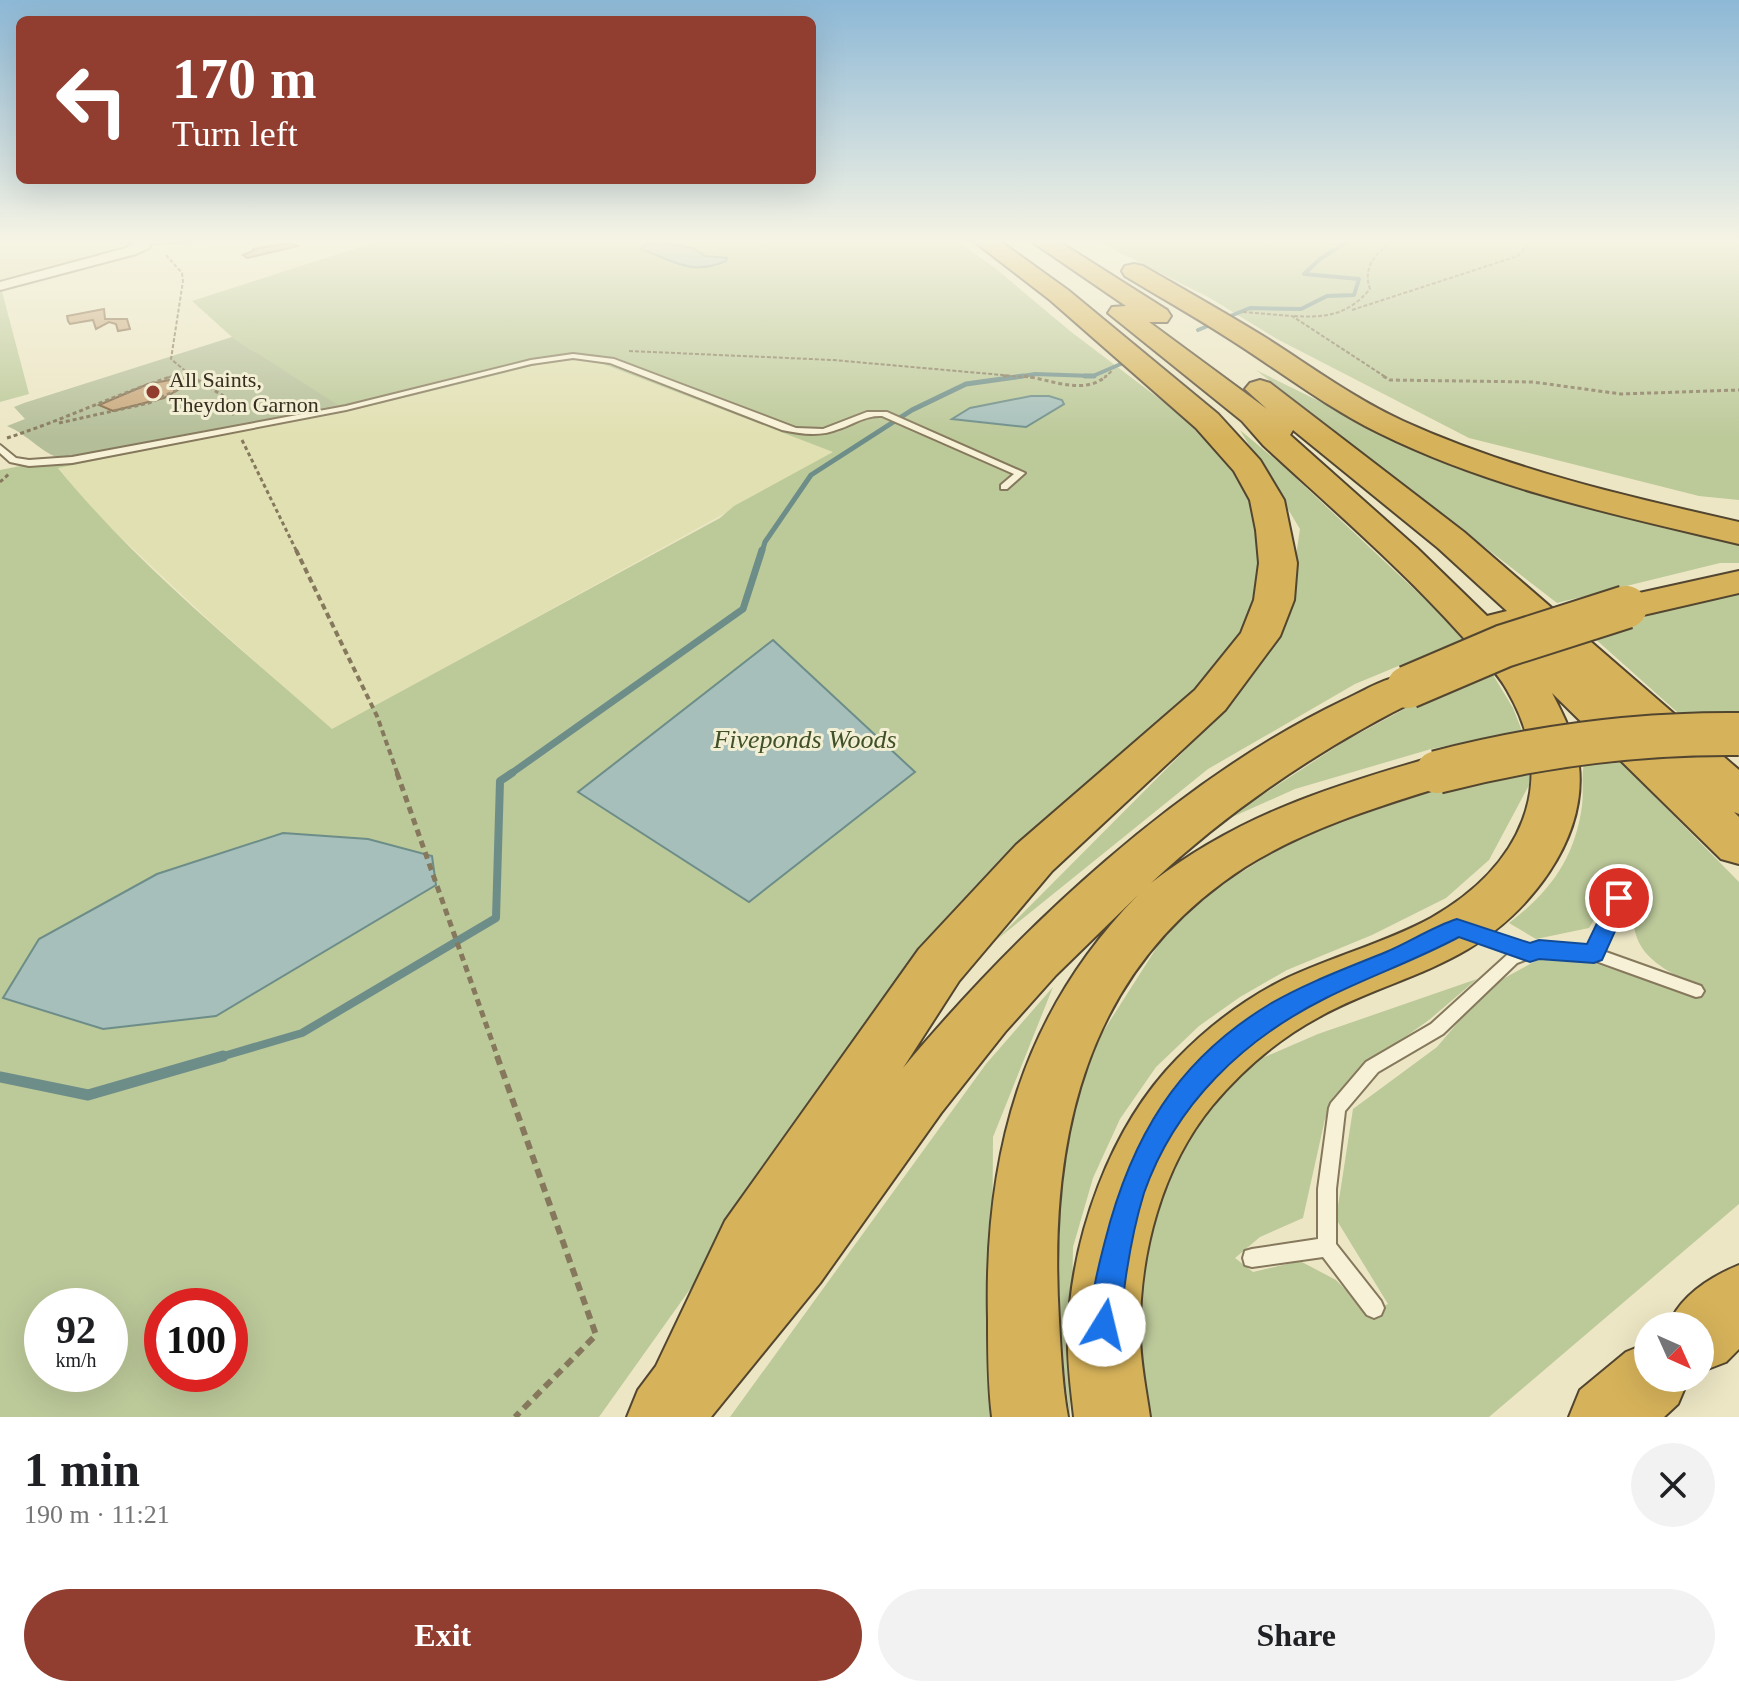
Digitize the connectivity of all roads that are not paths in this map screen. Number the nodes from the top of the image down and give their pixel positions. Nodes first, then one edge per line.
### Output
1 (1071, 305) edge
2 (1108, 305) edge
3 (1139, 305) edge
4 (1204, 305) edge
5 (1247, 327) junction
6 (1253, 414) junction
7 (0, 448) edge
8 (1004, 487) dead end
9 (1739, 510) edge
10 (1739, 533) edge
11 (1739, 582) edge
12 (1739, 734) edge
13 (1739, 797) edge
14 (1739, 846) edge
15 (1149, 888) junction
16 (1619, 898) dead end
17 (1457, 927) junction
18 (1530, 953) junction
19 (1594, 954) junction
20 (1696, 991) dead end
21 (1327, 1247) junction
22 (1252, 1258) dead end
23 (1739, 1300) edge
24 (1374, 1308) dead end
25 (1714, 1323) edge
26 (1636, 1392) edge
27 (675, 1402) edge
28 (1030, 1417) edge
29 (1112, 1417) edge
30 (1607, 1417) edge

1 - 27 highway
2 - 6 highway
3 - 13 highway
4 - 5 highway
5 - 9 highway
5 - 10 highway
6 - 14 highway
6 - 17 highway
7 - 8 lane
11 - 15 highway, bridge
12 - 15 highway, bridge
15 - 27 highway
15 - 28 highway
16 - 19 lane
17 - 18 lane
17 - 29 highway
18 - 19 lane
18 - 21 lane
19 - 20 lane
21 - 22 lane
21 - 24 lane
23 - 25 highway
26 - 30 highway

